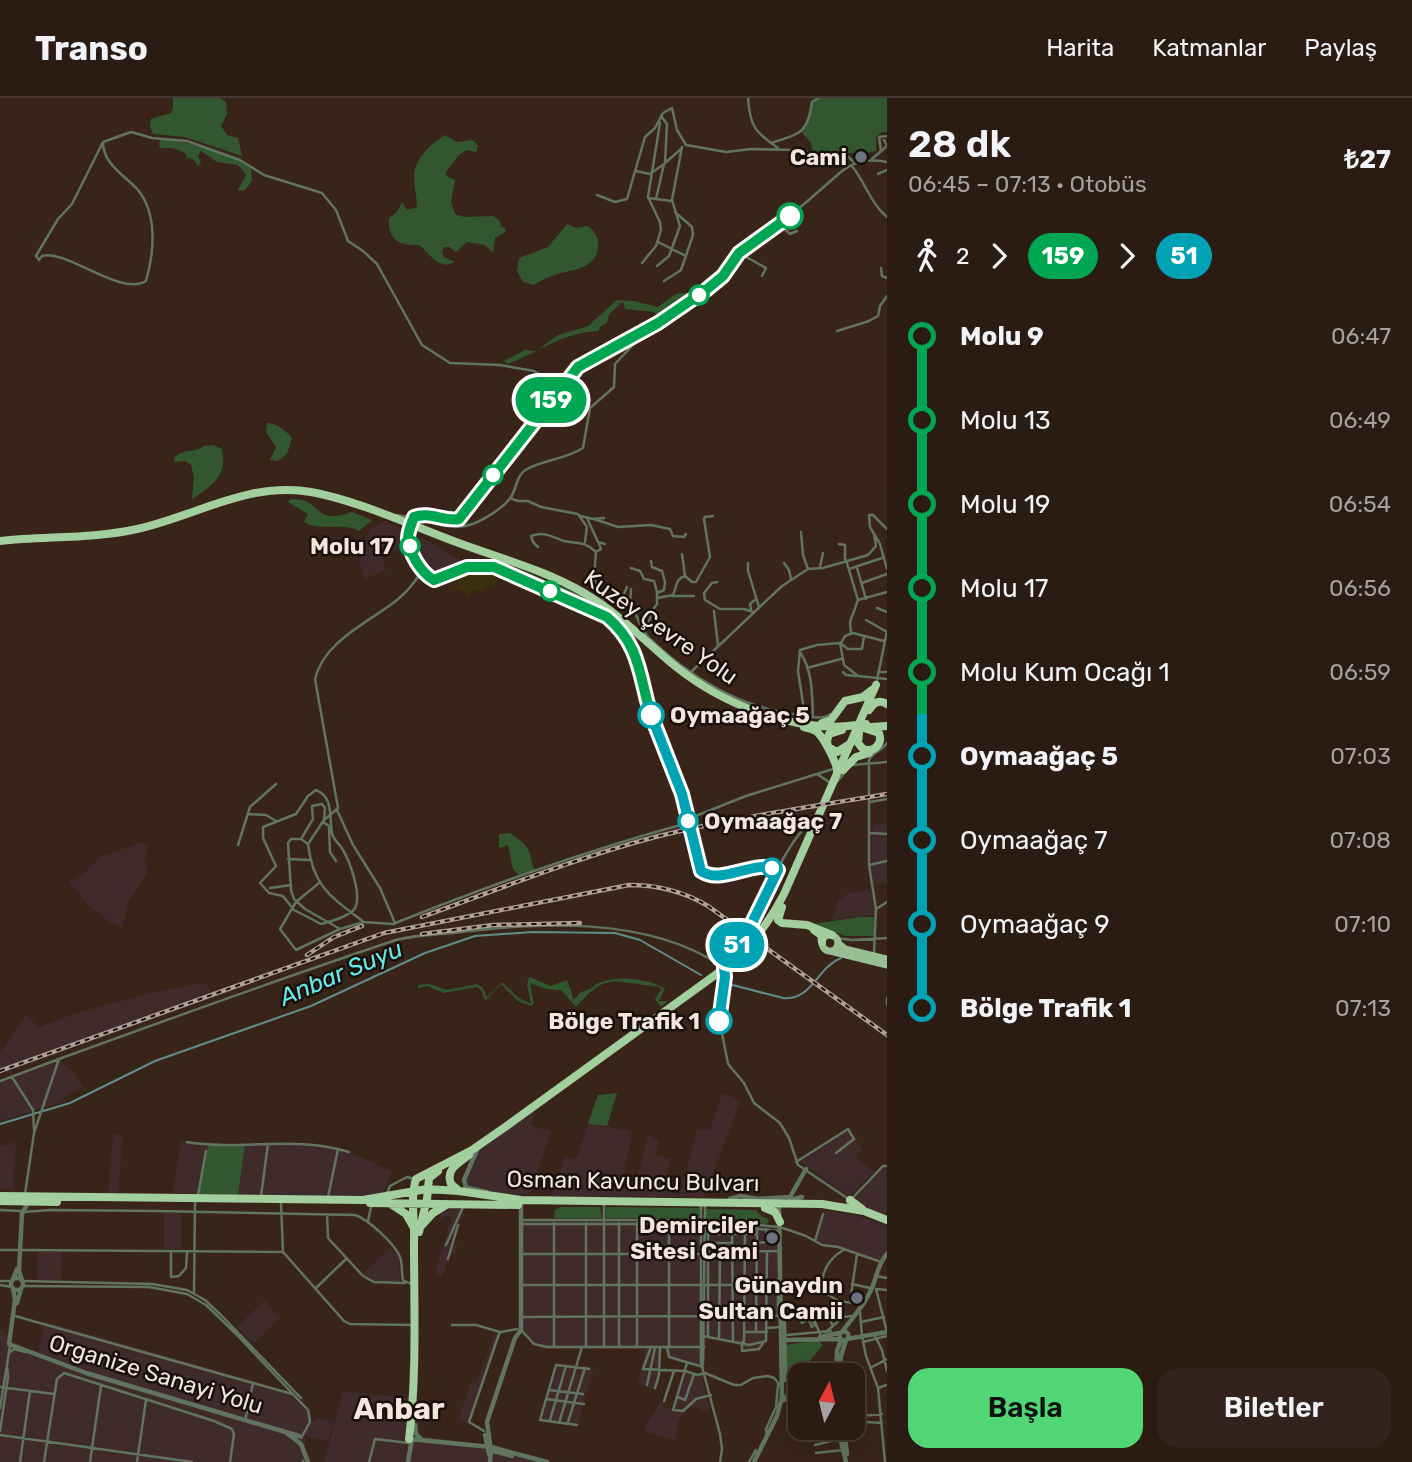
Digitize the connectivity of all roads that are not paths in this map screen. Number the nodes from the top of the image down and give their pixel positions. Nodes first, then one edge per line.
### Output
1 (748, 98) edge
2 (818, 98) edge
3 (661, 117) junction
4 (886, 141) edge
5 (103, 142) junction
6 (771, 143) junction
7 (684, 146) junction
8 (781, 149) junction
9 (881, 151) junction
10 (872, 159) junction
11 (887, 162) edge
12 (855, 163) junction
13 (850, 165) junction
14 (887, 170) edge
15 (636, 171) junction
16 (653, 173) junction
17 (878, 174) dead end
18 (597, 195) dead end
19 (648, 198) junction
20 (656, 199) junction
21 (672, 201) junction
22 (674, 211) junction
23 (887, 218) edge
24 (780, 225) junction
25 (797, 231) dead end
26 (658, 242) junction
27 (672, 249) junction
28 (739, 253) junction
29 (686, 256) junction
30 (642, 263) dead end
31 (657, 266) dead end
32 (881, 268) dead end
33 (762, 276) dead end
34 (887, 278) edge
35 (664, 281) dead end
36 (887, 296) edge
37 (879, 311) junction
38 (887, 311) edge
39 (838, 331) dead end
40 (638, 333) junction
41 (542, 411) junction
42 (510, 498) junction
43 (385, 516) junction
44 (581, 516) junction
45 (713, 516) dead end
46 (414, 517) junction
47 (587, 518) junction
48 (604, 518) dead end
49 (594, 519) junction
50 (457, 521) junction
51 (887, 529) edge
52 (409, 531) joint
53 (801, 532) dead end
54 (686, 534) dead end
55 (874, 534) junction
56 (0, 542) edge
57 (585, 542) junction
58 (599, 544) junction
59 (605, 544) dead end
60 (839, 544) dead end
61 (538, 547) dead end
62 (596, 552) junction
63 (823, 553) dead end
64 (682, 554) dead end
65 (884, 558) junction
66 (846, 560) junction
67 (651, 561) dead end
68 (748, 563) dead end
69 (784, 563) dead end
70 (857, 567) junction
71 (631, 568) dead end
72 (820, 568) junction
73 (808, 569) junction
74 (849, 569) junction
75 (422, 571) junction
76 (887, 572) edge
77 (685, 576) junction
78 (792, 580) junction
79 (717, 582) dead end
80 (862, 583) junction
81 (887, 592) edge
82 (657, 596) junction
83 (672, 596) junction
84 (694, 596) dead end
85 (756, 598) junction
86 (866, 599) junction
87 (858, 600) junction
88 (620, 603) junction
89 (630, 606) junction
90 (759, 607) junction
91 (877, 608) dead end
92 (714, 611) dead end
93 (752, 611) junction
94 (887, 612) edge
95 (866, 620) dead end
96 (642, 628) junction
97 (887, 631) edge
98 (851, 633) junction
99 (864, 636) junction
100 (884, 641) junction
101 (840, 643) junction
102 (718, 646) junction
103 (800, 652) junction
104 (841, 659) junction
105 (807, 668) junction
106 (692, 671) junction
107 (843, 672) dead end
108 (878, 672) junction
109 (887, 672) edge
110 (858, 676) junction
111 (887, 679) edge
112 (875, 684) junction
113 (887, 703) edge
114 (867, 713) junction
115 (805, 716) junction
116 (813, 717) junction
117 (771, 718) junction
118 (788, 720) junction
119 (887, 722) edge
120 (860, 727) junction
121 (887, 733) edge
122 (851, 743) junction
123 (887, 743) edge
124 (887, 762) edge
125 (869, 764) junction
126 (817, 774) junction
127 (836, 778) junction
128 (276, 784) dead end
129 (887, 799) edge
130 (870, 802) junction
131 (337, 810) junction
132 (248, 814) junction
133 (821, 814) junction
134 (331, 815) junction
135 (276, 821) junction
136 (324, 821) junction
137 (688, 821) junction
138 (870, 834) junction
139 (887, 834) edge
140 (301, 839) junction
141 (308, 844) junction
142 (238, 845) dead end
143 (288, 859) junction
144 (311, 860) junction
145 (336, 861) dead end
146 (887, 861) edge
147 (869, 865) junction
148 (778, 870) junction
149 (319, 883) junction
150 (291, 885) junction
151 (270, 888) dead end
152 (786, 898) junction
153 (296, 902) junction
154 (887, 902) edge
155 (292, 908) junction
156 (876, 909) junction
157 (351, 912) junction
158 (329, 922) junction
159 (364, 922) junction
160 (395, 923) junction
161 (340, 929) junction
162 (762, 935) junction
163 (887, 938) edge
164 (875, 939) junction
165 (822, 942) junction
166 (840, 943) junction
167 (873, 956) junction
168 (887, 959) edge
169 (887, 965) edge
170 (726, 968) junction
171 (710, 980) junction
172 (887, 998) edge
173 (887, 1005) edge
174 (59, 1059) junction
175 (12, 1077) junction
176 (0, 1081) edge
177 (34, 1133) junction
178 (187, 1142) dead end
179 (268, 1143) junction
180 (338, 1148) junction
181 (206, 1151) dead end
182 (475, 1151) junction
183 (349, 1152) dead end
184 (836, 1153) dead end
185 (796, 1162) junction
186 (887, 1166) edge
187 (806, 1170) junction
188 (414, 1184) junction
189 (427, 1189) junction
190 (462, 1190) junction
191 (794, 1191) junction
192 (0, 1196) edge
193 (261, 1196) junction
194 (328, 1197) junction
195 (742, 1198) junction
196 (241, 1199) junction
197 (533, 1199) junction
198 (196, 1200) junction
199 (389, 1200) junction
200 (850, 1200) junction
201 (4, 1201) edge
202 (372, 1201) junction
203 (804, 1202) junction
204 (281, 1203) junction
205 (413, 1203) junction
206 (426, 1203) junction
207 (521, 1203) junction
208 (24, 1204) junction
209 (764, 1204) junction
210 (449, 1205) junction
211 (604, 1205) junction
212 (703, 1206) junction
213 (781, 1206) junction
214 (463, 1207) junction
215 (844, 1207) junction
216 (0, 1210) edge
217 (864, 1211) junction
218 (195, 1212) junction
219 (823, 1214) dead end
220 (281, 1215) junction
221 (327, 1215) junction
222 (886, 1219) edge
223 (459, 1220) junction
224 (521, 1220) junction
225 (368, 1221) junction
226 (554, 1222) junction
227 (586, 1222) junction
228 (604, 1222) junction
229 (619, 1222) junction
230 (637, 1222) junction
231 (669, 1222) junction
232 (704, 1222) junction
233 (732, 1225) junction
234 (745, 1226) junction
235 (781, 1226) junction
236 (757, 1228) junction
237 (766, 1229) junction
238 (417, 1231) junction
239 (708, 1234) junction
240 (732, 1234) junction
241 (745, 1234) junction
242 (757, 1234) junction
243 (778, 1241) dead end
244 (815, 1241) junction
245 (767, 1242) junction
246 (708, 1243) junction
247 (732, 1243) junction
248 (756, 1243) junction
249 (446, 1245) dead end
250 (0, 1250) edge
251 (19, 1250) junction
252 (843, 1250) junction
253 (779, 1251) junction
254 (172, 1252) junction
255 (187, 1252) junction
256 (195, 1252) junction
257 (283, 1252) junction
258 (720, 1252) junction
259 (732, 1252) junction
260 (745, 1252) junction
261 (756, 1252) junction
262 (767, 1252) junction
263 (704, 1253) junction
264 (520, 1254) junction
265 (554, 1254) junction
266 (586, 1254) junction
267 (604, 1254) junction
268 (619, 1254) junction
269 (637, 1254) junction
270 (669, 1254) junction
271 (857, 1254) junction
272 (887, 1254) edge
273 (346, 1258) junction
274 (448, 1259) dead end
275 (881, 1262) junction
276 (887, 1265) edge
277 (170, 1275) junction
278 (876, 1276) junction
279 (887, 1278) edge
280 (0, 1283) edge
281 (12, 1284) junction
282 (22, 1284) junction
283 (410, 1284) junction
284 (852, 1284) junction
285 (167, 1285) junction
286 (520, 1285) junction
287 (554, 1285) junction
288 (586, 1285) junction
289 (604, 1285) junction
290 (619, 1285) junction
291 (637, 1285) junction
292 (669, 1285) junction
293 (704, 1285) junction
294 (719, 1285) junction
295 (732, 1285) junction
296 (744, 1285) junction
297 (756, 1285) junction
298 (767, 1285) junction
299 (779, 1285) junction
300 (316, 1289) junction
301 (874, 1289) junction
302 (887, 1290) edge
303 (194, 1294) junction
304 (838, 1301) junction
305 (850, 1303) junction
306 (825, 1310) junction
307 (859, 1310) junction
308 (15, 1316) junction
309 (554, 1316) junction
310 (586, 1316) junction
311 (604, 1316) junction
312 (619, 1316) junction
313 (637, 1316) junction
314 (669, 1316) junction
315 (704, 1316) junction
316 (719, 1316) junction
317 (732, 1316) junction
318 (744, 1316) junction
319 (756, 1316) junction
320 (767, 1316) junction
321 (801, 1316) dead end
322 (520, 1317) junction
323 (779, 1317) junction
324 (884, 1317) junction
325 (810, 1319) junction
326 (861, 1322) junction
327 (452, 1325) dead end
328 (415, 1326) junction
329 (814, 1326) dead end
330 (833, 1326) junction
331 (781, 1327) junction
332 (519, 1328) junction
333 (767, 1330) junction
334 (831, 1331) dead end
335 (501, 1332) junction
336 (744, 1332) junction
337 (756, 1332) junction
338 (826, 1332) junction
339 (887, 1333) edge
340 (875, 1336) junction
341 (706, 1337) junction
342 (786, 1337) junction
343 (821, 1337) junction
344 (844, 1337) junction
345 (863, 1337) junction
346 (719, 1339) junction
347 (733, 1341) junction
348 (743, 1342) junction
349 (763, 1343) junction
350 (10, 1344) junction
351 (554, 1347) junction
352 (584, 1347) junction
353 (604, 1347) junction
354 (619, 1347) junction
355 (637, 1347) junction
356 (656, 1347) junction
357 (668, 1347) junction
358 (703, 1347) junction
359 (838, 1348) junction
360 (9, 1353) junction
361 (27, 1353) junction
362 (885, 1360) edge
363 (687, 1363) junction
364 (838, 1363) joint
365 (566, 1366) junction
366 (576, 1367) junction
367 (703, 1367) junction
368 (870, 1368) junction
369 (652, 1370) junction
370 (659, 1370) junction
371 (674, 1371) junction
372 (685, 1371) junction
373 (887, 1371) edge
374 (705, 1373) junction
375 (694, 1374) junction
376 (714, 1377) junction
377 (253, 1383) junction
378 (708, 1383) junction
379 (101, 1385) junction
380 (647, 1385) dead end
381 (887, 1385) edge
382 (781, 1386) junction
383 (3, 1387) edge
384 (655, 1388) dead end
385 (878, 1388) junction
386 (289, 1390) junction
387 (549, 1390) junction
388 (30, 1391) junction
389 (559, 1391) junction
390 (568, 1392) junction
391 (577, 1393) junction
392 (54, 1394) junction
393 (583, 1394) dead end
394 (711, 1395) junction
395 (788, 1395) edge
396 (677, 1397) junction
397 (301, 1398) dead end
398 (146, 1399) junction
399 (546, 1399) junction
400 (784, 1400) junction
401 (556, 1401) junction
402 (664, 1401) dead end
403 (565, 1402) junction
404 (887, 1402) edge
405 (574, 1403) junction
406 (584, 1404) dead end
407 (881, 1404) junction
408 (0, 1408) edge
409 (887, 1411) edge
410 (882, 1413) junction
411 (865, 1416) edge
412 (245, 1421) junction
413 (550, 1422) junction
414 (865, 1422) edge
415 (559, 1423) junction
416 (882, 1423) junction
417 (415, 1424) junction
418 (568, 1424) junction
419 (577, 1425) dead end
420 (484, 1432) junction
421 (0, 1433) edge
422 (299, 1437) junction
423 (24, 1438) junction
424 (422, 1439) junction
425 (410, 1440) junction
426 (833, 1440) edge
427 (840, 1440) edge
428 (845, 1440) edge
429 (47, 1441) junction
430 (815, 1445) dead end
431 (92, 1447) junction
432 (489, 1449) junction
433 (756, 1450) dead end
434 (843, 1450) junction
435 (886, 1450) edge
436 (138, 1454) junction
437 (816, 1454) dead end
438 (20, 1462) edge
439 (44, 1462) edge
440 (90, 1462) edge
441 (136, 1462) edge
442 (192, 1462) edge
443 (230, 1462) edge
444 (306, 1462) edge
445 (369, 1462) edge
446 (407, 1462) edge
447 (489, 1462) edge
448 (536, 1462) edge
449 (547, 1462) edge
450 (720, 1462) edge
451 (753, 1462) edge
452 (847, 1462) edge
453 (885, 1462) edge

1 - 6 street
2 - 6 street
3 - 7 street
3 - 7 street
3 - 15 street
3 - 16 street
4 - 9 street
4 - 9 street
5 - 5 street
5 - 41 street
6 - 8 street
7 - 8 street
7 - 21 street
8 - 12 street
9 - 10 street
10 - 11 street
10 - 12 street
12 - 13 street
13 - 23 street
13 - 24 street
14 - 17 street
15 - 16 street
15 - 18 street
16 - 19 street
16 - 20 street
19 - 20 street
19 - 26 street
20 - 21 street
21 - 22 street
22 - 27 street
22 - 29 street
24 - 25 street
24 - 28 street
26 - 27 street
26 - 30 street
27 - 29 street
27 - 31 street
28 - 33 street
28 - 40 street
29 - 35 street
32 - 34 street
36 - 37 street
37 - 38 street
37 - 39 street
40 - 41 street
40 - 42 street
41 - 50 street
42 - 44 street
42 - 50 street
43 - 46 street
43 - 56 highway, Kuzey Çevre Yolu
43 - 118 highway, Kuzey Çevre Yolu
44 - 47 street
44 - 57 street
45 - 77 street
46 - 50 street
46 - 52 street, bridge
47 - 49 street
47 - 58 street
48 - 49 street
49 - 54 street
51 - 55 street
52 - 75 street
53 - 73 street
55 - 65 street
55 - 66 street
56 - 117 highway, Kuzey Çevre Yolu
57 - 61 street
57 - 62 street
58 - 59 street
58 - 62 street
60 - 66 street
62 - 88 street
63 - 72 street
64 - 77 street
65 - 70 street
65 - 76 street
66 - 72 street
66 - 74 street
67 - 82 street
68 - 85 street
69 - 78 street
70 - 74 street
70 - 80 street
71 - 82 street
72 - 73 street
73 - 78 street
74 - 87 street
75 - 131 street
75 - 137 street
76 - 80 street
77 - 83 street
78 - 90 street
79 - 93 street
80 - 86 street
81 - 86 street
82 - 83 street
82 - 96 street
83 - 84 street
85 - 90 street
85 - 93 street
86 - 87 street
87 - 98 street
88 - 89 street
88 - 89 street
89 - 96 street
90 - 93 street
91 - 94 street
92 - 102 street
93 - 102 street
95 - 97 street
96 - 106 street
97 - 100 street
98 - 99 street
98 - 101 street
99 - 100 street
99 - 101 street
100 - 108 street
101 - 103 street
101 - 104 street
102 - 106 street
103 - 105 street
103 - 115 street
104 - 105 street
104 - 110 street
105 - 116 street
106 - 115 street
107 - 110 street
108 - 109 street
108 - 112 street
110 - 112 street
111 - 112 street
112 - 113 highway
112 - 114 highway
112 - 116 street
112 - 118 highway
112 - 120 highway
113 - 114 highway
114 - 120 highway
115 - 116 street
117 - 120 highway, Kuzey Çevre Yolu
117 - 127 highway
118 - 120 highway, Kuzey Çevre Yolu
119 - 120 highway
120 - 122 highway
120 - 122 highway
120 - 127 highway
121 - 127 highway
122 - 127 highway
123 - 125 street
124 - 125 street
125 - 127 street
125 - 130 street
126 - 127 street
126 - 127 street
126 - 137 street
127 - 133 highway
127 - 152 highway
128 - 132 street
129 - 130 street
130 - 138 street
131 - 134 street
131 - 160 street
132 - 135 street
132 - 142 street
133 - 148 street
133 - 170 highway
134 - 135 street
134 - 136 street
134 - 157 street
135 - 155 street
136 - 140 street
136 - 141 street
136 - 145 street
137 - 148 street
137 - 160 street
138 - 139 street
138 - 147 street
140 - 141 street
140 - 143 street
141 - 144 street
143 - 144 street
143 - 150 street
144 - 149 street
146 - 147 street
147 - 156 street
148 - 170 street
149 - 153 street
149 - 157 street
150 - 151 street
150 - 153 street
152 - 162 highway
152 - 166 highway
153 - 155 street
153 - 158 street
154 - 156 street
155 - 158 street
155 - 161 street
156 - 164 street
157 - 158 street
157 - 159 street
158 - 161 street
159 - 160 street
159 - 161 street
162 - 165 highway
162 - 170 highway
163 - 164 street
164 - 166 street
164 - 167 street
165 - 166 main road
165 - 166 main road
166 - 167 main road
166 - 169 main road
167 - 168 main road
170 - 171 highway
170 - 174 street
170 - 185 street
171 - 182 highway
171 - 188 highway
172 - 173 street
174 - 175 street
174 - 177 street
175 - 176 street
175 - 177 street
177 - 208 street
178 - 179 street
179 - 180 street
179 - 193 street
180 - 183 street
180 - 194 street
181 - 198 street
182 - 189 highway
182 - 190 street
182 - 190 highway
184 - 185 street
185 - 187 street
186 - 200 street
187 - 191 street
187 - 200 street
188 - 189 highway, Osman Kavuncu Bulvarı
188 - 199 highway, Osman Kavuncu Bulvarı
188 - 199 street
188 - 205 highway
189 - 190 highway, Osman Kavuncu Bulvarı
189 - 206 highway
190 - 197 street
190 - 207 highway, Osman Kavuncu Bulvarı
191 - 203 street
191 - 209 street
192 - 208 highway, Osman Kavuncu Bulvarı
193 - 194 highway
193 - 196 highway
194 - 202 highway
195 - 197 highway, Osman Kavuncu Bulvarı
195 - 209 street
195 - 213 highway, Osman Kavuncu Bulvarı
196 - 198 highway, Osman Kavuncu Bulvarı
196 - 202 highway, Osman Kavuncu Bulvarı
197 - 207 highway, Osman Kavuncu Bulvarı
198 - 204 highway, Osman Kavuncu Bulvarı
198 - 208 highway, Osman Kavuncu Bulvarı
198 - 208 highway, Osman Kavuncu Bulvarı
198 - 218 street
199 - 202 highway, Osman Kavuncu Bulvarı
199 - 205 highway, Osman Kavuncu Bulvarı
199 - 238 highway
200 - 215 street
200 - 217 highway
201 - 208 highway, Osman Kavuncu Bulvarı
202 - 204 highway, Osman Kavuncu Bulvarı
202 - 225 street
203 - 209 street
203 - 213 highway, Osman Kavuncu Bulvarı
203 - 215 highway, Osman Kavuncu Bulvarı
204 - 220 street
205 - 206 highway, Osman Kavuncu Bulvarı
205 - 238 highway
206 - 210 highway, Osman Kavuncu Bulvarı
206 - 238 highway
207 - 210 highway, Osman Kavuncu Bulvarı
207 - 211 highway, Osman Kavuncu Bulvarı
207 - 224 street
208 - 216 street
208 - 218 street
208 - 251 street
209 - 212 highway, Osman Kavuncu Bulvarı
209 - 213 highway, Osman Kavuncu Bulvarı
209 - 235 highway
210 - 214 street
210 - 238 highway
211 - 212 highway, Osman Kavuncu Bulvarı
211 - 228 street
212 - 232 street
213 - 222 highway, Osman Kavuncu Bulvarı
213 - 235 highway
214 - 223 street
214 - 224 street
215 - 217 highway, Osman Kavuncu Bulvarı
217 - 222 highway, Osman Kavuncu Bulvarı
218 - 220 street
218 - 256 street
219 - 244 street
220 - 221 street
220 - 257 street
221 - 225 street
221 - 273 street
223 - 249 street
223 - 274 street
224 - 226 street
224 - 264 street
225 - 283 street
226 - 227 street
226 - 265 street
227 - 228 street
227 - 266 street
228 - 229 street
228 - 267 street
229 - 230 street
229 - 268 street
230 - 231 street
230 - 269 street
231 - 232 street
231 - 270 street
232 - 233 street
232 - 239 street
232 - 263 street
233 - 234 street
233 - 240 street
234 - 235 street
234 - 236 street
234 - 241 street
235 - 237 street
235 - 244 street
235 - 253 street
235 - 342 street
236 - 237 street
236 - 242 street
237 - 245 street
238 - 283 highway
238 - 328 highway
239 - 240 street
239 - 246 street
240 - 241 street
240 - 247 street
241 - 242 street
241 - 260 street
242 - 248 street
243 - 245 street
244 - 252 street
245 - 248 street
246 - 247 street
246 - 263 street
247 - 259 street
248 - 261 street
250 - 251 street
251 - 254 street
251 - 281 street
251 - 282 street
252 - 271 street
252 - 304 street
253 - 262 street
253 - 299 street
254 - 255 street
254 - 277 street
255 - 256 street
255 - 277 street
256 - 257 street
256 - 303 street
257 - 300 street
258 - 259 street
258 - 263 street
258 - 294 street
259 - 260 street
259 - 295 street
260 - 261 street
260 - 296 street
261 - 262 street
261 - 297 street
262 - 298 street
263 - 270 street
263 - 293 street
263 - 293 street
264 - 265 street
264 - 286 street
265 - 266 street
265 - 287 street
266 - 267 street
266 - 288 street
267 - 268 street
267 - 289 street
268 - 269 street
268 - 290 street
269 - 270 street
269 - 291 street
270 - 292 street
271 - 275 street
271 - 284 street
272 - 275 street
273 - 283 street
273 - 300 street
275 - 276 street
275 - 278 street
277 - 285 street
278 - 279 street
278 - 301 street
280 - 281 street
281 - 282 street
281 - 282 street
281 - 350 street
282 - 285 street
282 - 308 street
282 - 386 street
283 - 328 highway
284 - 301 street
284 - 305 street
285 - 303 street
286 - 287 street
286 - 322 street
287 - 288 street
287 - 309 street
288 - 289 street
288 - 310 street
289 - 290 street
289 - 311 street
290 - 291 street
290 - 312 street
291 - 292 street
291 - 313 street
292 - 293 street
292 - 314 street
293 - 294 street
293 - 315 street
294 - 295 street
294 - 316 street
295 - 296 street
295 - 317 street
296 - 297 street
296 - 318 street
297 - 298 street
297 - 319 street
298 - 299 street
298 - 320 street
299 - 323 street
300 - 328 street
301 - 302 street
301 - 307 street
301 - 324 street
303 - 386 street
304 - 305 street
304 - 306 street
305 - 307 street
306 - 325 street
306 - 330 street
307 - 326 street
307 - 330 street
307 - 344 street
308 - 350 street
308 - 377 street
309 - 310 street
309 - 322 street
309 - 351 street
310 - 311 street
310 - 352 street
311 - 312 street
311 - 353 street
312 - 313 street
312 - 354 street
313 - 314 street
313 - 355 street
314 - 315 street
314 - 357 street
315 - 316 street
315 - 341 street
315 - 358 street
316 - 317 street
316 - 346 street
317 - 318 street
317 - 347 street
318 - 319 street
318 - 336 street
319 - 320 street
319 - 337 street
320 - 323 street
320 - 333 street
321 - 325 street
322 - 332 street
323 - 331 street
324 - 326 street
324 - 339 street
325 - 329 street
325 - 343 street
326 - 345 street
327 - 335 street
328 - 417 highway
328 - 425 highway
330 - 338 street
331 - 333 street
331 - 382 street
332 - 335 street
332 - 351 street
332 - 420 street
332 - 432 street
333 - 337 street
333 - 349 street
334 - 338 street
335 - 420 street
336 - 337 street
336 - 348 street
338 - 343 street
339 - 340 street
340 - 345 street
340 - 362 street
341 - 346 street
341 - 358 street
342 - 343 street
342 - 382 street
343 - 344 street
343 - 359 street
344 - 345 street
344 - 359 street
344 - 364 street
345 - 368 street
346 - 347 street
347 - 348 street
348 - 349 street
348 - 349 street
350 - 360 street
350 - 361 street, Organize Sanayi Yolu
351 - 352 street
352 - 353 street
352 - 366 street
353 - 354 street
354 - 355 street
355 - 356 street
356 - 357 street
356 - 369 street
356 - 369 street
356 - 370 street
357 - 358 street
357 - 363 street
358 - 367 street
359 - 364 street
360 - 361 street
360 - 383 street
361 - 412 street, Organize Sanayi Yolu
362 - 368 street
362 - 373 street
363 - 367 street
363 - 372 street
365 - 366 street
365 - 387 street
365 - 389 street
366 - 390 street
366 - 391 street
367 - 374 street
368 - 385 street
369 - 370 street
369 - 380 street
370 - 371 street
370 - 384 street
371 - 372 street
371 - 402 street
372 - 375 street
372 - 396 street
374 - 375 street
374 - 376 street
374 - 378 street
375 - 396 street
376 - 378 street
376 - 382 street
377 - 386 street
377 - 412 street
378 - 394 street
379 - 392 street
379 - 398 street
379 - 431 street
381 - 385 street
382 - 400 street
382 - 451 street
383 - 388 street
383 - 408 street
383 - 421 street
385 - 407 street
386 - 397 street
386 - 422 street
387 - 389 street
387 - 399 street
388 - 392 street
388 - 423 street
389 - 390 street
389 - 401 street
390 - 391 street
390 - 403 street
391 - 393 street
391 - 405 street
392 - 429 street
394 - 396 street
394 - 450 street
395 - 400 street
398 - 436 street
398 - 443 street
399 - 401 street
399 - 413 street
400 - 451 street
401 - 403 street
401 - 413 street
403 - 405 street
403 - 415 street
404 - 407 street
405 - 406 street
405 - 418 street
407 - 410 street
409 - 410 street
410 - 411 street
410 - 416 street
412 - 422 street, Organize Sanayi Yolu
413 - 415 street
414 - 416 street
415 - 418 street
416 - 435 street
417 - 424 street
417 - 425 highway
418 - 419 street
420 - 432 street
421 - 423 street
422 - 444 street
423 - 429 street
423 - 438 street
424 - 425 street
424 - 432 street
425 - 432 street
425 - 445 street
425 - 446 street
426 - 430 street
427 - 434 street
428 - 452 street
429 - 431 street
429 - 439 street
431 - 436 street
431 - 440 street
432 - 447 street
432 - 448 street
432 - 449 street
433 - 451 street
434 - 437 street
434 - 452 street
435 - 453 street
436 - 441 street
436 - 442 street

